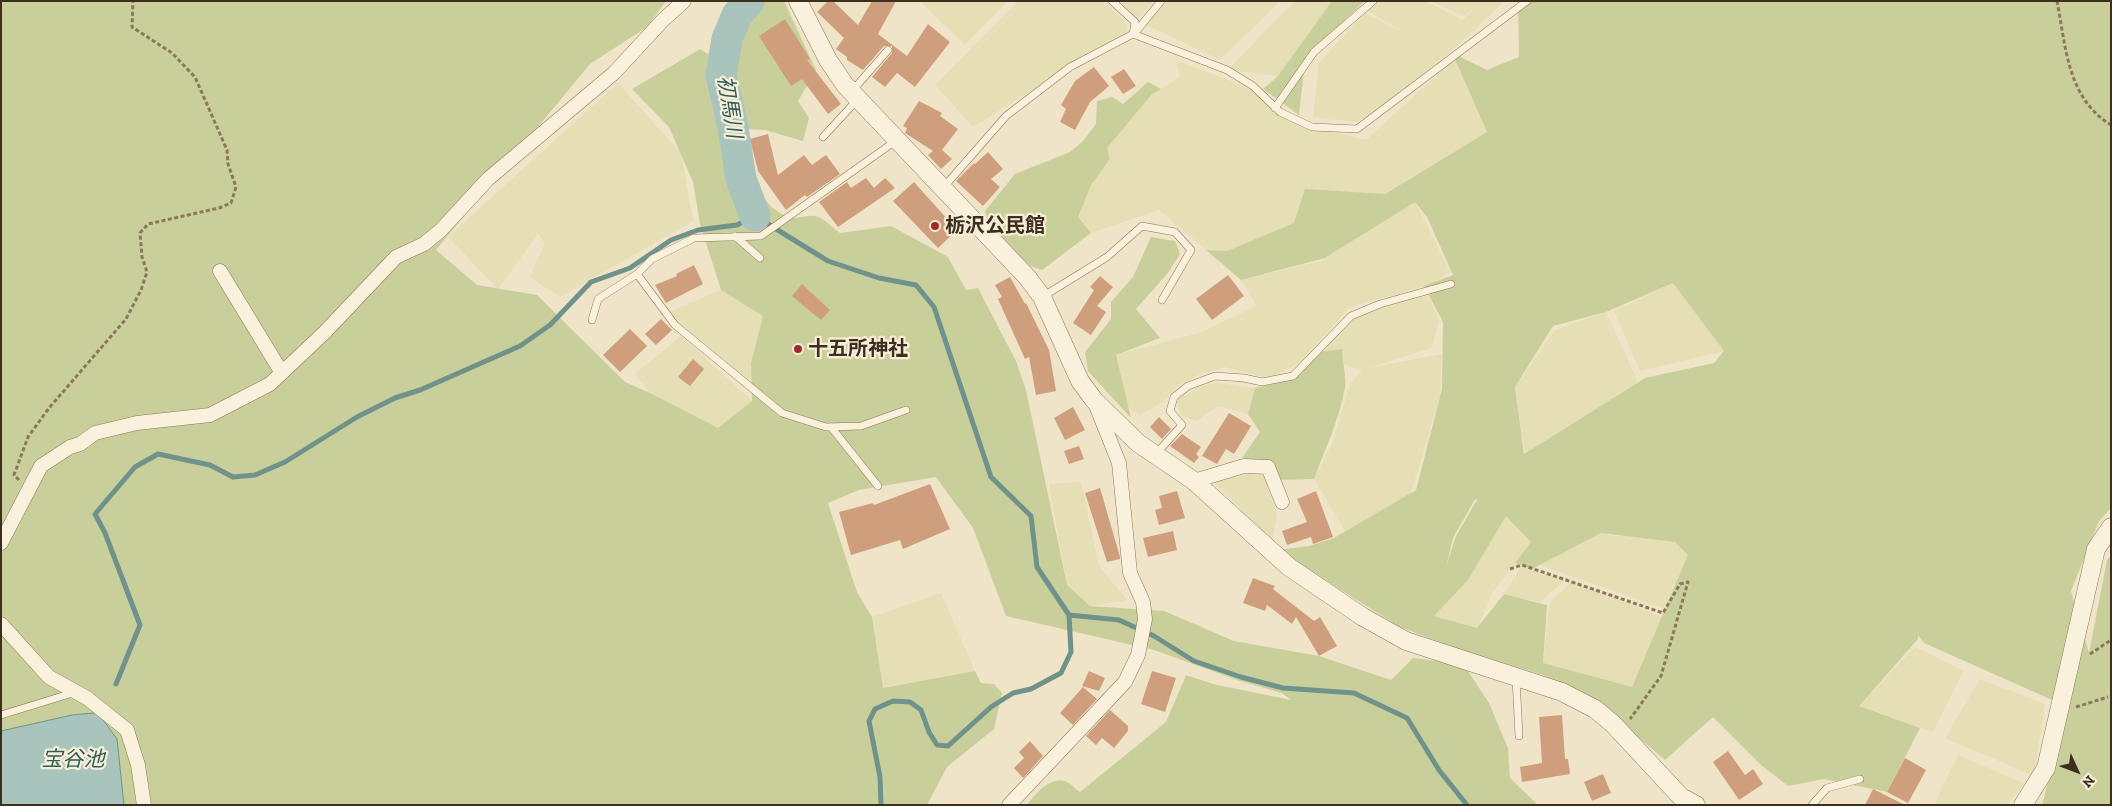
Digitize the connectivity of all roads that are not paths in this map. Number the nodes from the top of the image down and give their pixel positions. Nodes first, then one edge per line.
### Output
1 (684, 1) edge
2 (798, 1) edge
3 (1112, 1) edge
4 (1160, 1) edge
5 (1373, 1) edge
6 (1527, 1) edge
7 (1133, 34) junction
8 (888, 50) dead end
9 (855, 95) junction
10 (1275, 108) junction
11 (823, 137) dead end
12 (897, 140) junction
13 (942, 188) junction
14 (736, 236) junction
15 (760, 258) dead end
16 (220, 271) dead end
17 (636, 274) junction
18 (1451, 284) dead end
19 (1042, 297) junction
20 (1162, 300) dead end
21 (592, 320) dead end
22 (282, 373) junction
23 (1094, 400) junction
24 (906, 410) dead end
25 (831, 427) junction
26 (1155, 455) junction
27 (1194, 480) junction
28 (878, 486) dead end
29 (1282, 502) dead end
30 (2111, 526) edge
31 (1, 542) edge
32 (1, 624) edge
33 (1516, 677) junction
34 (77, 692) junction
35 (1, 715) edge
36 (1519, 736) dead end
37 (1860, 779) dead end
38 (144, 805) edge
39 (1009, 805) edge
40 (1696, 805) edge
41 (1812, 805) edge
42 (2023, 805) edge

1 - 22 street
2 - 9 street
3 - 7 lane
4 - 7 lane
5 - 10 lane
6 - 10 lane
7 - 10 lane
7 - 13 lane
8 - 9 lane
9 - 11 lane
9 - 12 street
12 - 13 street
12 - 14 lane
13 - 19 street
14 - 15 lane
14 - 17 lane
16 - 22 street
17 - 21 lane
17 - 25 lane
18 - 26 lane
19 - 20 lane
19 - 23 street
22 - 31 street
23 - 26 street
23 - 39 street
24 - 25 lane
25 - 28 lane
26 - 27 street
27 - 29 street
27 - 33 street
30 - 42 street
32 - 34 street
33 - 36 lane
33 - 40 street
34 - 35 lane
34 - 38 street
37 - 41 lane

